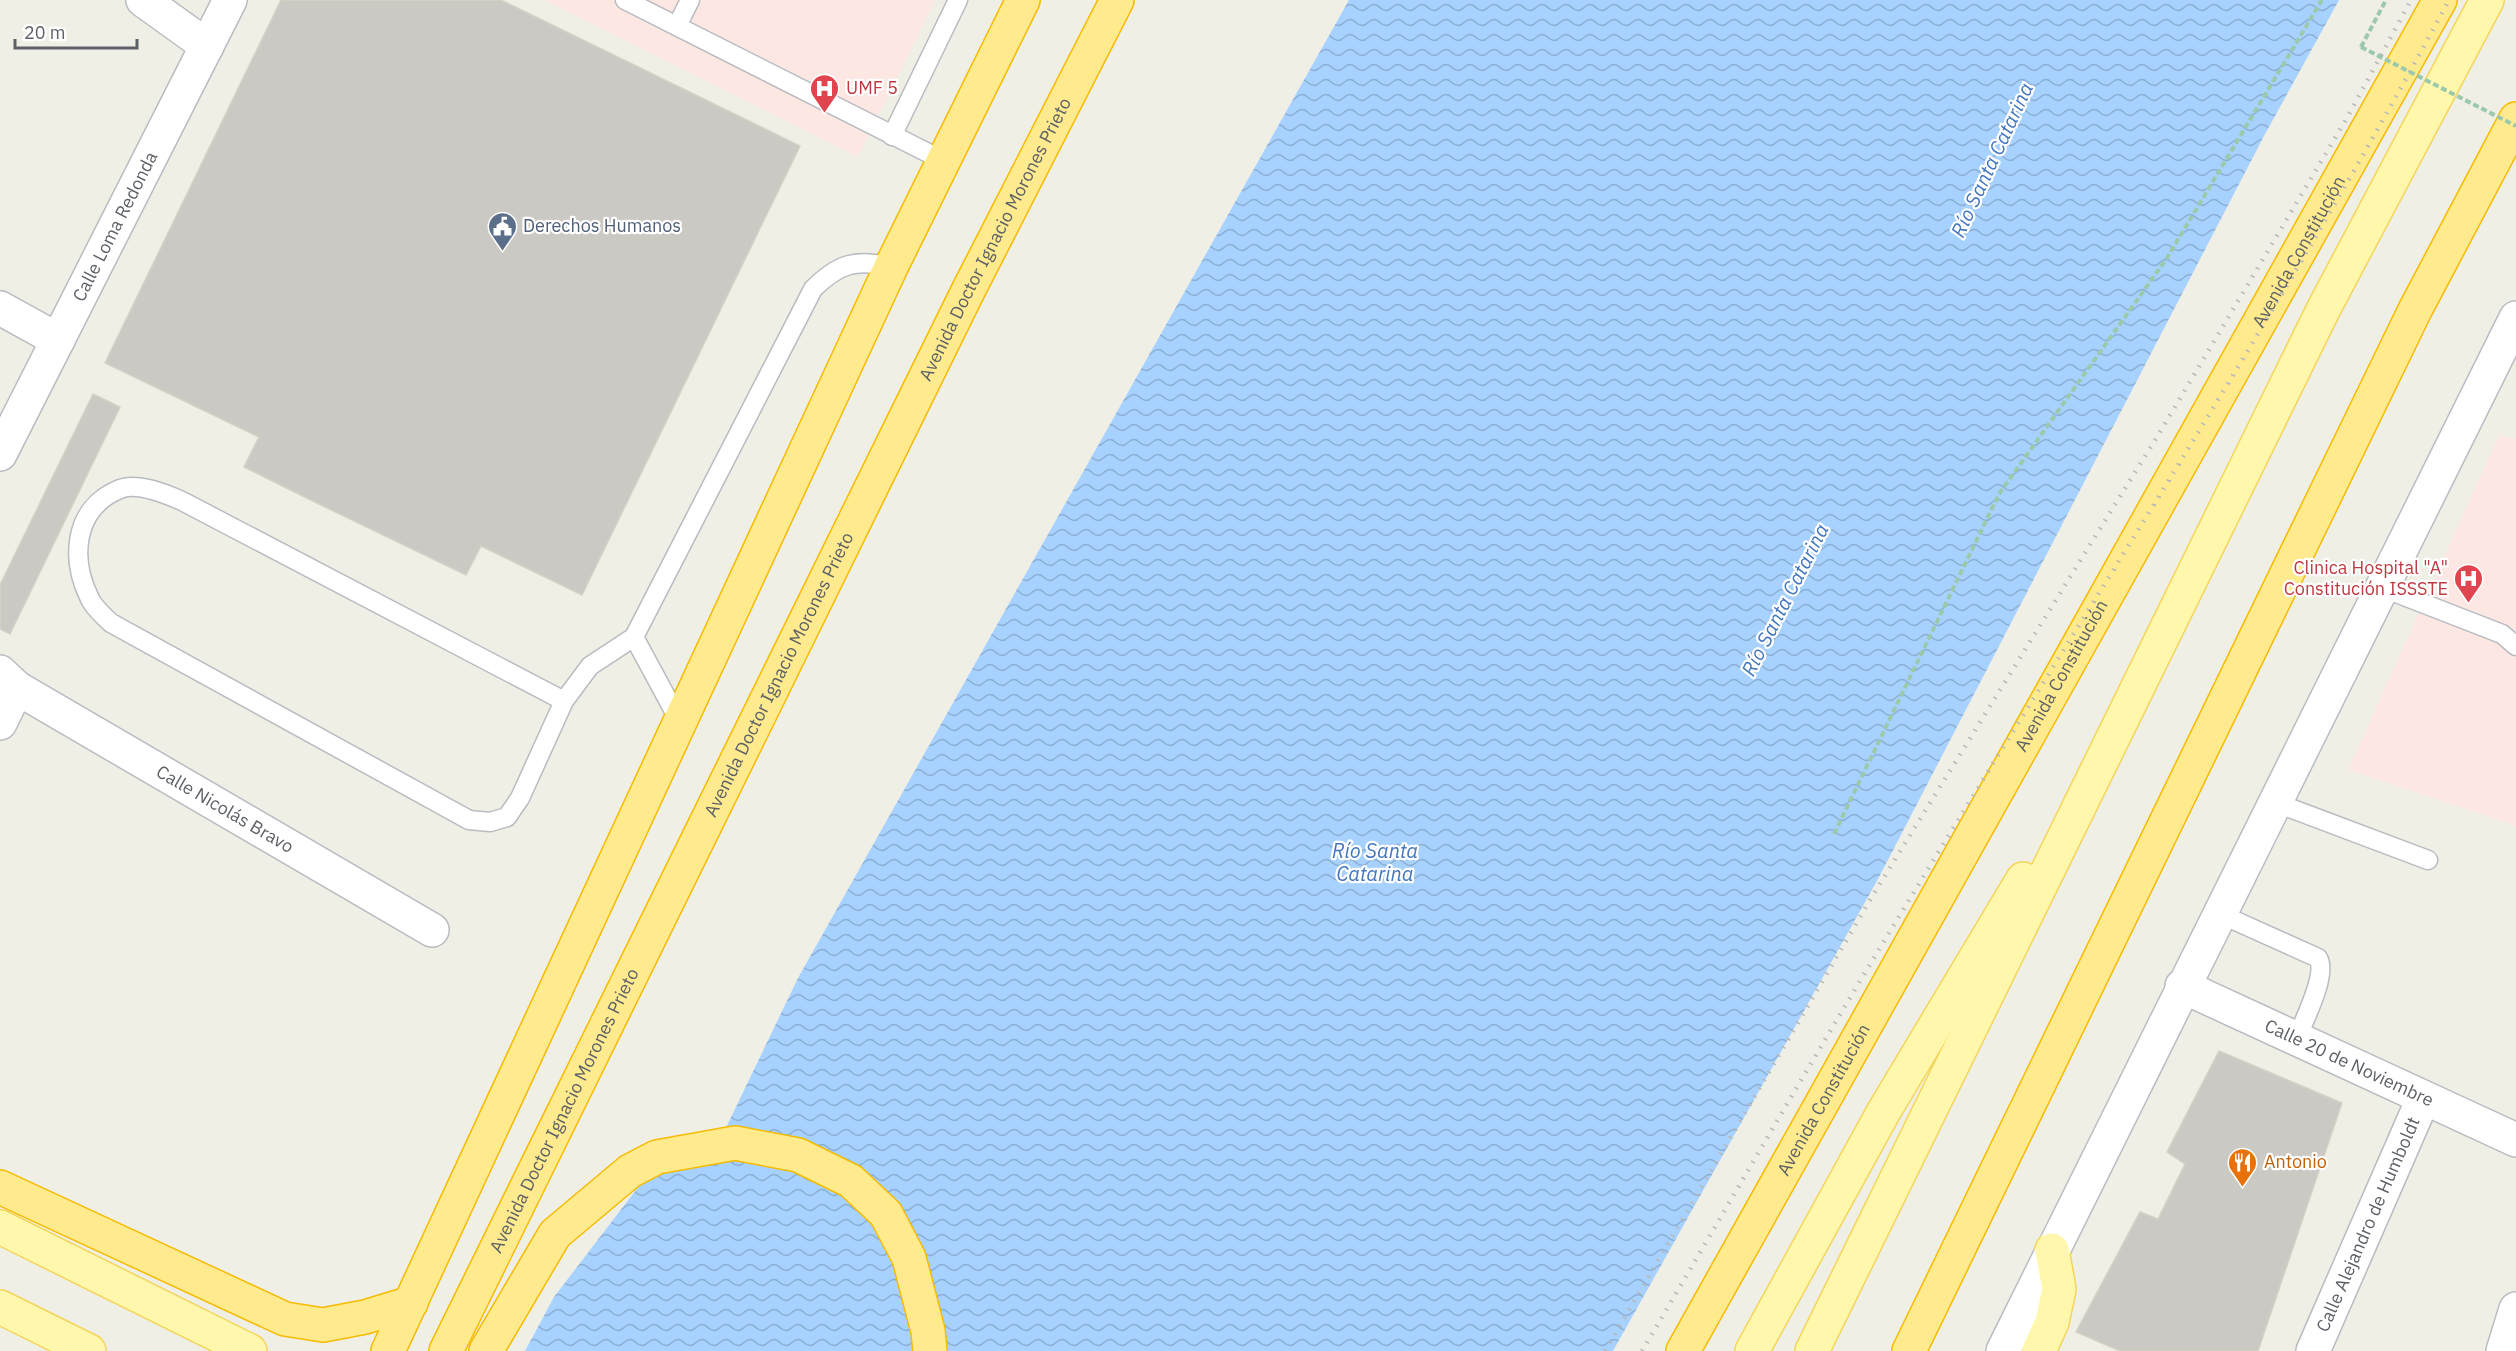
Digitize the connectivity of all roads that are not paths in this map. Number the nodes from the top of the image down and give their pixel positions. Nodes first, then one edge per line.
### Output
1 (143, 0) edge
2 (230, 0) edge
3 (625, 0) edge
4 (690, 0) edge
5 (958, 0) edge
6 (1023, 0) edge
7 (1117, 0) edge
8 (2440, 0) edge
9 (2487, 0) edge
10 (677, 26) junction
11 (207, 46) junction
12 (2516, 119) edge
13 (892, 136) junction
14 (944, 161) junction
15 (891, 267) junction
16 (0, 308) edge
17 (2516, 318) edge
18 (58, 340) junction
19 (0, 454) edge
20 (2381, 587) junction
21 (634, 637) junction
22 (2516, 646) edge
23 (9, 680) edge
24 (564, 701) junction
25 (2123, 714) junction
26 (0, 723) edge
27 (681, 724) junction
28 (2274, 802) junction
29 (2428, 860) dead end
30 (2218, 913) junction
31 (432, 930) dead end
32 (2182, 986) junction
33 (2296, 1038) junction
34 (2423, 1099) junction
35 (2516, 1140) edge
36 (0, 1187) edge
37 (0, 1227) edge
38 (2052, 1250) junction
39 (411, 1303) junction
40 (0, 1306) edge
41 (2516, 1309) edge
42 (89, 1351) edge
43 (250, 1351) edge
44 (388, 1351) edge
45 (446, 1351) edge
46 (486, 1351) edge
47 (930, 1351) edge
48 (1683, 1351) edge
49 (1752, 1351) edge
50 (1812, 1351) edge
51 (1909, 1351) edge
52 (2003, 1351) edge
53 (2039, 1351) edge
54 (2313, 1351) edge
55 (2502, 1351) edge

1 - 11 street
2 - 11 street, Calle Loma Redonda
3 - 10 lane
4 - 10 lane
5 - 13 lane
6 - 14 highway
7 - 45 highway, Avenida Doctor Ignacio Morones Prieto
8 - 48 highway, Avenida Constitución
9 - 25 main road
10 - 13 lane
11 - 18 street, Calle Loma Redonda
12 - 51 highway
13 - 14 lane
14 - 15 highway
15 - 21 lane
15 - 27 highway
16 - 18 street
17 - 20 street
18 - 19 street, Calle Loma Redonda
20 - 22 lane
20 - 28 street
21 - 24 lane
21 - 27 lane
23 - 26 street
23 - 31 street, Calle Nicolás Bravo
24 - 24 lane
25 - 49 main road
25 - 50 main road
27 - 39 highway
28 - 29 lane
28 - 30 street
30 - 32 street
30 - 33 lane
32 - 33 street, Calle 20 de Noviembre
32 - 38 street
33 - 34 street, Calle 20 de Noviembre
34 - 35 street, Calle 20 de Noviembre
34 - 54 street, Calle Alejandro de Humboldt
36 - 39 highway
37 - 43 main road
38 - 52 street
38 - 53 main road
39 - 44 highway
40 - 42 main road
41 - 55 street
46 - 47 highway

